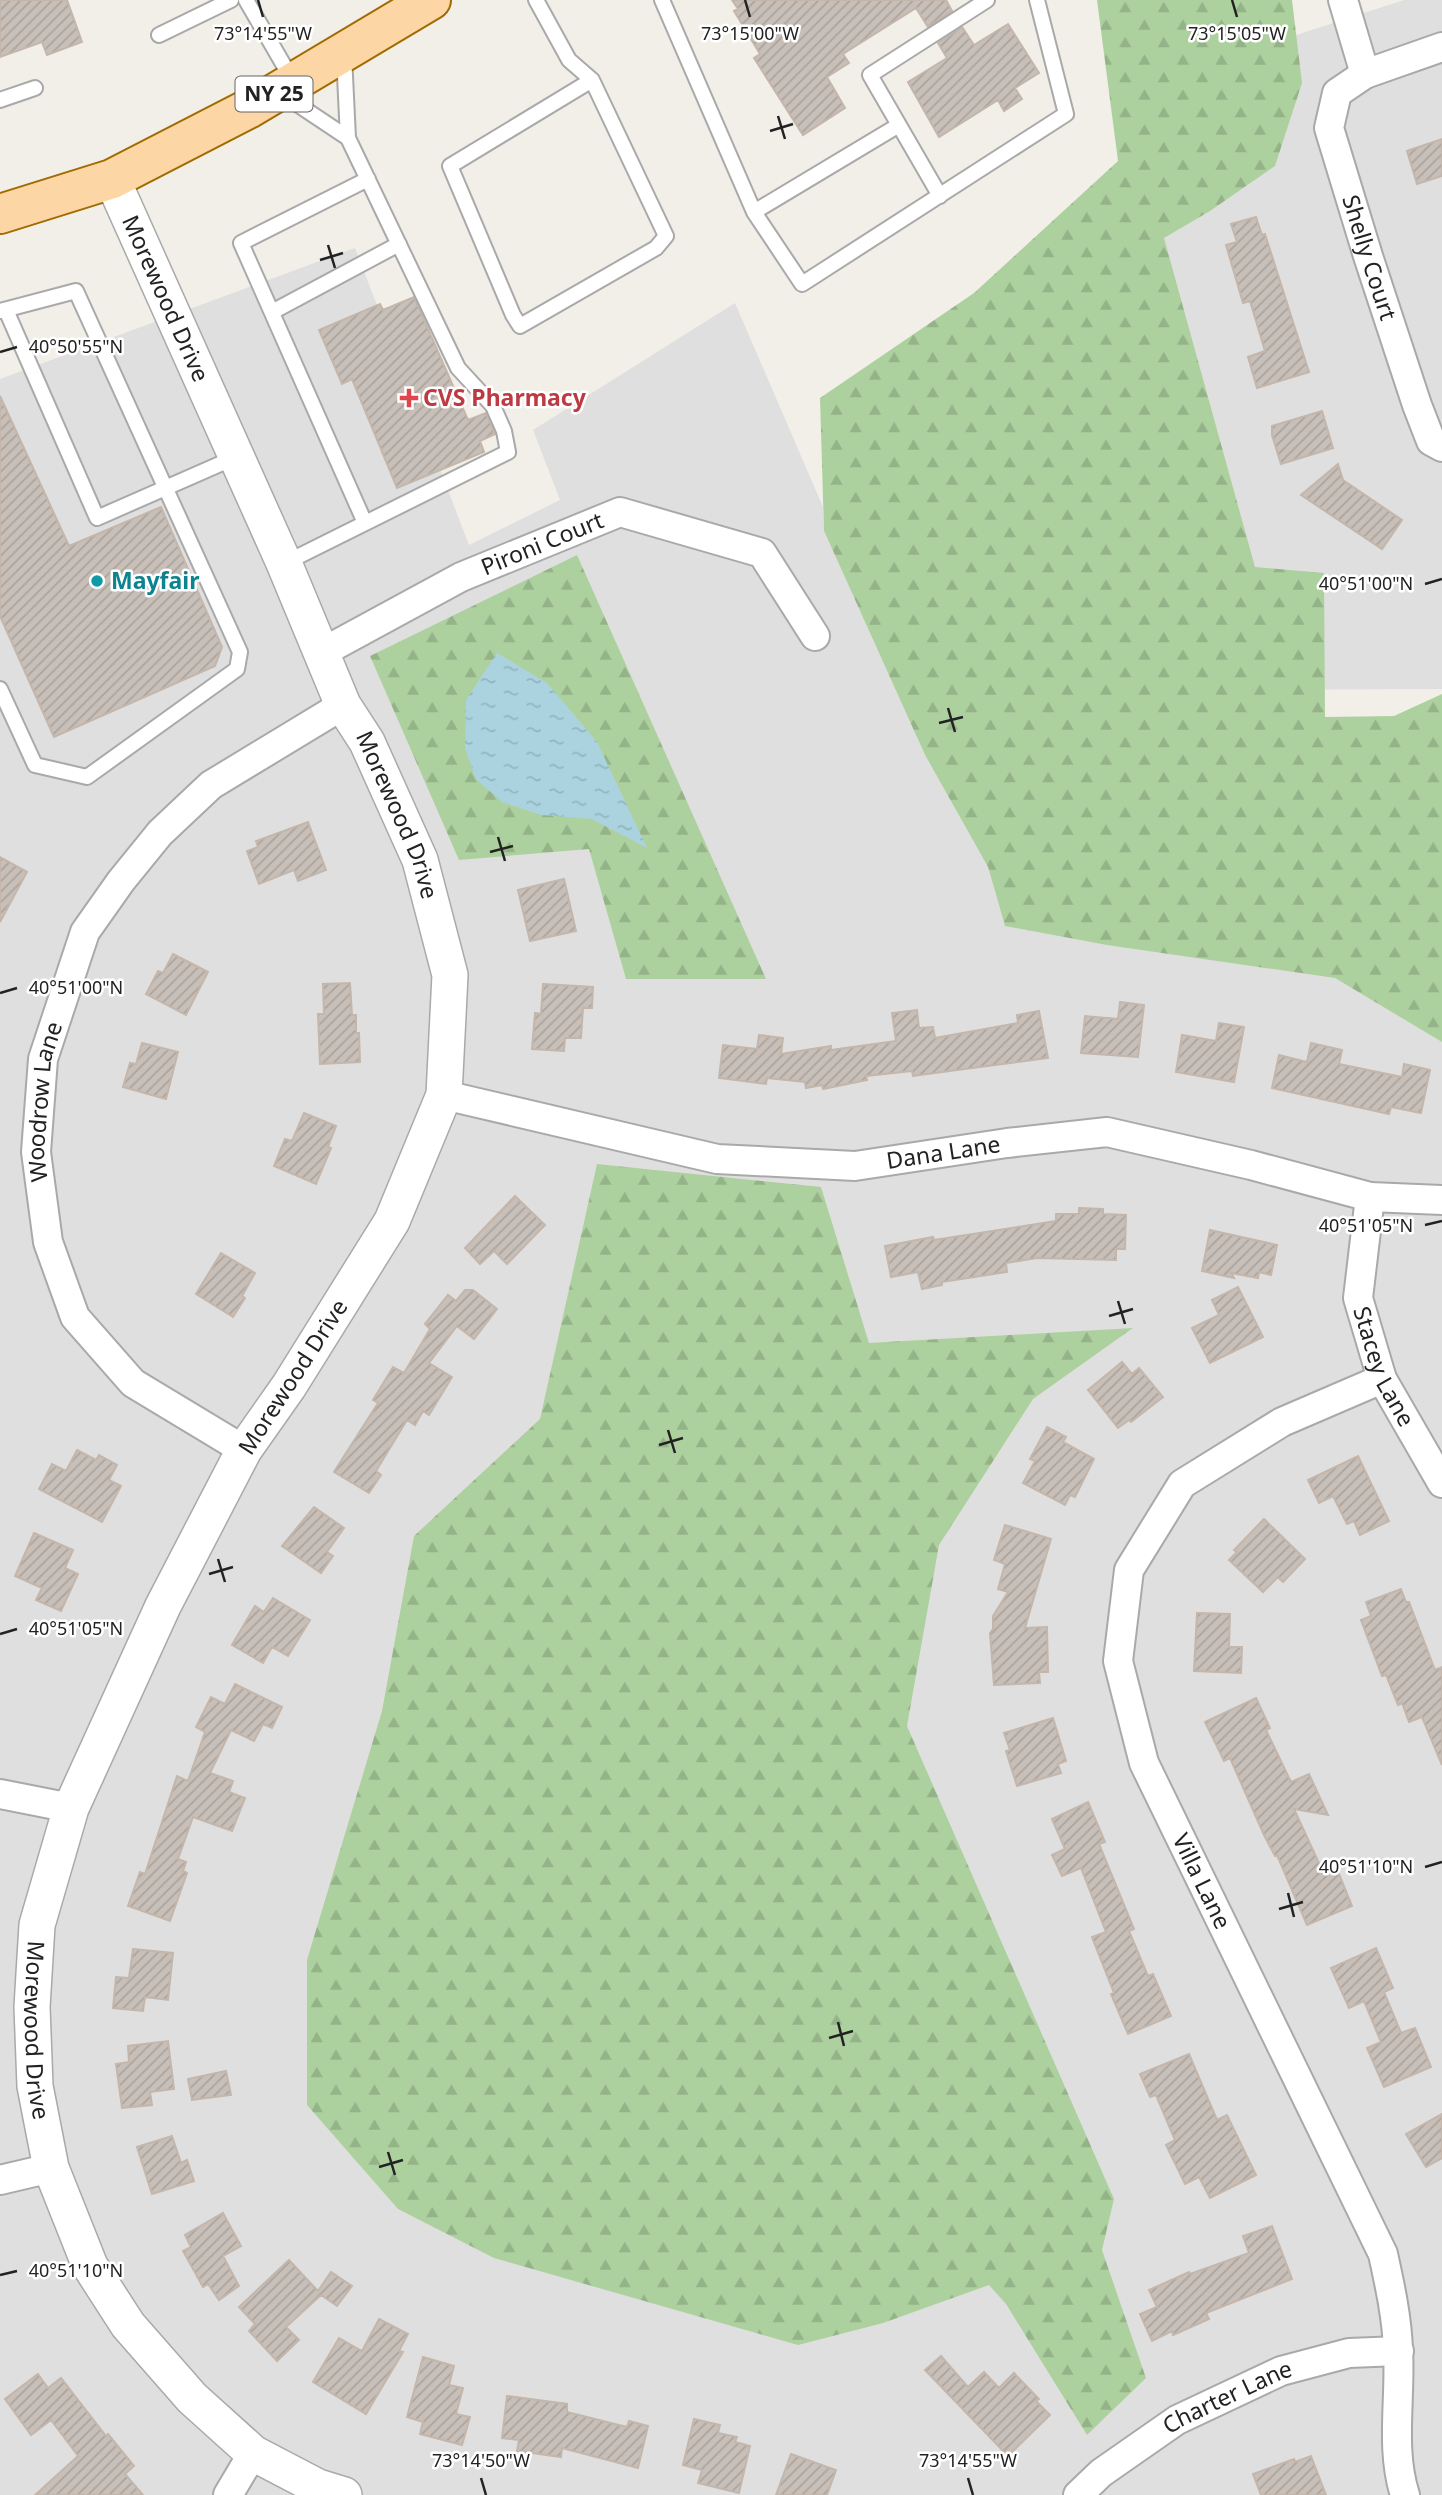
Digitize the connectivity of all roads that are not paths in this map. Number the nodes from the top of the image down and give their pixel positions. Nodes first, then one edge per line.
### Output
1 (231, 0) edge
2 (246, 0) edge
3 (431, 0) edge
4 (536, 0) edge
5 (662, 0) edge
6 (987, 0) edge
7 (1037, 0) edge
8 (1343, 0) edge
9 (159, 35) dead end
10 (1442, 47) edge
11 (344, 52) junction
12 (1365, 74) junction
13 (592, 80) junction
14 (286, 87) junction
15 (35, 88) dead end
16 (0, 100) edge
17 (899, 125) junction
18 (348, 138) junction
19 (112, 179) junction
20 (368, 179) junction
21 (940, 196) junction
22 (754, 212) junction
23 (0, 214) edge
24 (399, 244) junction
25 (3, 310) edge
26 (272, 312) junction
27 (1442, 447) edge
28 (236, 457) junction
29 (166, 488) junction
30 (365, 523) junction
31 (284, 563) junction
32 (815, 636) dead end
33 (321, 653) junction
34 (0, 689) edge
35 (343, 705) junction
36 (444, 1095) junction
37 (1370, 1198) junction
38 (1442, 1200) edge
39 (1381, 1379) junction
40 (244, 1450) junction
41 (1442, 1483) edge
42 (0, 1794) edge
43 (71, 1808) junction
44 (51, 2168) junction
45 (0, 2180) edge
46 (1399, 2351) junction
47 (253, 2453) junction
48 (228, 2495) edge
49 (344, 2495) edge
50 (1078, 2495) edge
51 (1405, 2495) edge

1 - 9 lane
2 - 14 lane
3 - 11 main road, NY 25
4 - 13 lane
5 - 22 lane
6 - 17 lane
7 - 21 lane
8 - 12 street
10 - 12 street, Shelly Court
11 - 14 main road, NY 25
11 - 18 lane
12 - 27 street, Shelly Court
13 - 13 lane
14 - 18 lane
14 - 19 main road, NY 25
15 - 16 lane
17 - 21 lane
17 - 22 lane
18 - 20 lane
19 - 23 main road, NY 25
19 - 28 street, Morewood Drive
20 - 24 lane
20 - 26 lane
21 - 22 lane
24 - 26 lane
24 - 30 lane
25 - 29 lane
25 - 29 lane
26 - 30 lane
28 - 29 lane
28 - 31 street, Morewood Drive
29 - 34 lane
30 - 31 lane
31 - 33 street, Morewood Drive
32 - 33 street, Pironi Court
33 - 35 street, Morewood Drive
35 - 36 street, Morewood Drive
35 - 40 street, Woodrow Lane
36 - 37 street, Dana Lane
36 - 40 street, Morewood Drive
37 - 38 street, Dana Lane
37 - 39 street, Stacey Lane
39 - 41 street, Stacey Lane
39 - 46 street, Villa Lane
40 - 43 street, Morewood Drive
42 - 43 street
43 - 44 street, Morewood Drive
44 - 45 street
44 - 47 street, Morewood Drive
46 - 50 street, Charter Lane
46 - 51 street, Villa Lane
47 - 48 street
47 - 49 street, Morewood Drive

